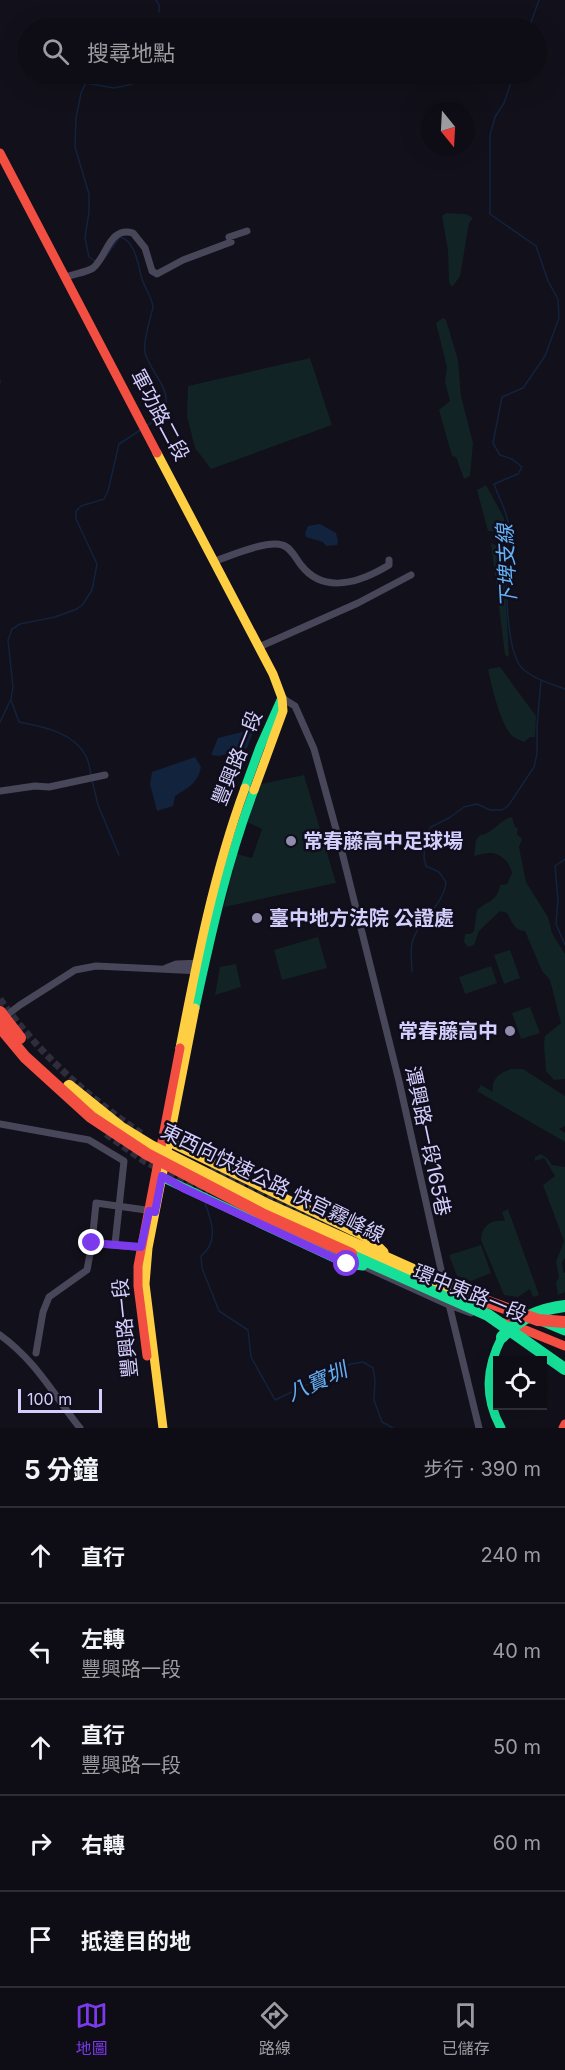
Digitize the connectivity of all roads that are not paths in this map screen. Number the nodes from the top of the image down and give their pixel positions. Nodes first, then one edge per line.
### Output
1 (0, 153) edge
2 (247, 231) dead end
3 (66, 277) junction
4 (389, 560) dead end
5 (214, 561) junction
6 (411, 575) dead end
7 (260, 647) junction
8 (282, 698) junction
9 (105, 775) dead end
10 (0, 791) edge
11 (201, 967) junction
12 (0, 1012) edge
13 (0, 1020) edge
14 (0, 1027) edge
15 (0, 1124) edge
16 (166, 1141) junction
17 (159, 1175) junction
18 (119, 1206) junction
19 (152, 1211) junction
20 (92, 1243) junction
21 (115, 1244) junction
22 (145, 1248) junction
23 (379, 1249) joint
24 (363, 1266) joint
25 (442, 1277) junction
26 (449, 1305) junction
27 (565, 1306) edge
28 (488, 1315) junction
29 (538, 1320) junction
30 (565, 1322) edge
31 (565, 1329) edge
32 (0, 1335) edge
33 (565, 1348) edge
34 (36, 1353) dead end
35 (565, 1369) edge
36 (565, 1424) edge
37 (80, 1428) edge
38 (157, 1428) edge
39 (163, 1428) edge
40 (479, 1428) edge
41 (501, 1428) edge
42 (563, 1428) edge

1 - 3 main road, 軍功路二段
2 - 3 street
3 - 5 main road, 軍功路二段
4 - 5 street
5 - 7 main road, 軍功路二段
6 - 7 street
7 - 8 main road, 軍功路二段
8 - 11 main road, 豐興路一段
8 - 25 street, 潭興路一段165巷
9 - 10 street
11 - 13 street
11 - 16 main road, 豐興路一段
12 - 29 main road, 東西向快速公路 快官霧峰線, bridge
14 - 28 main road, 東西向快速公路 快官霧峰線, bridge
15 - 18 street
16 - 17 main road, 豐興路一段
16 - 23 main road
17 - 19 main road, 豐興路一段
17 - 24 main road
18 - 19 street
18 - 20 street
18 - 21 street
19 - 22 main road, 豐興路一段
20 - 21 street
20 - 34 street
21 - 22 street
22 - 38 main road, 豐興路一段
22 - 39 main road, 豐興路一段
23 - 25 street, 環中東路一段
24 - 26 street, 環中東路一段
25 - 26 street, 潭興路一段165巷
25 - 31 street, 環中東路一段
26 - 33 street, 環中東路一段
26 - 40 street, 潭興路一段165巷
27 - 41 main road, bridge
28 - 33 main road, 東西向快速公路 快官霧峰線, bridge
28 - 35 main road, bridge
29 - 30 main road, bridge
29 - 31 main road, 東西向快速公路 快官霧峰線, bridge
32 - 37 street
36 - 42 main road

